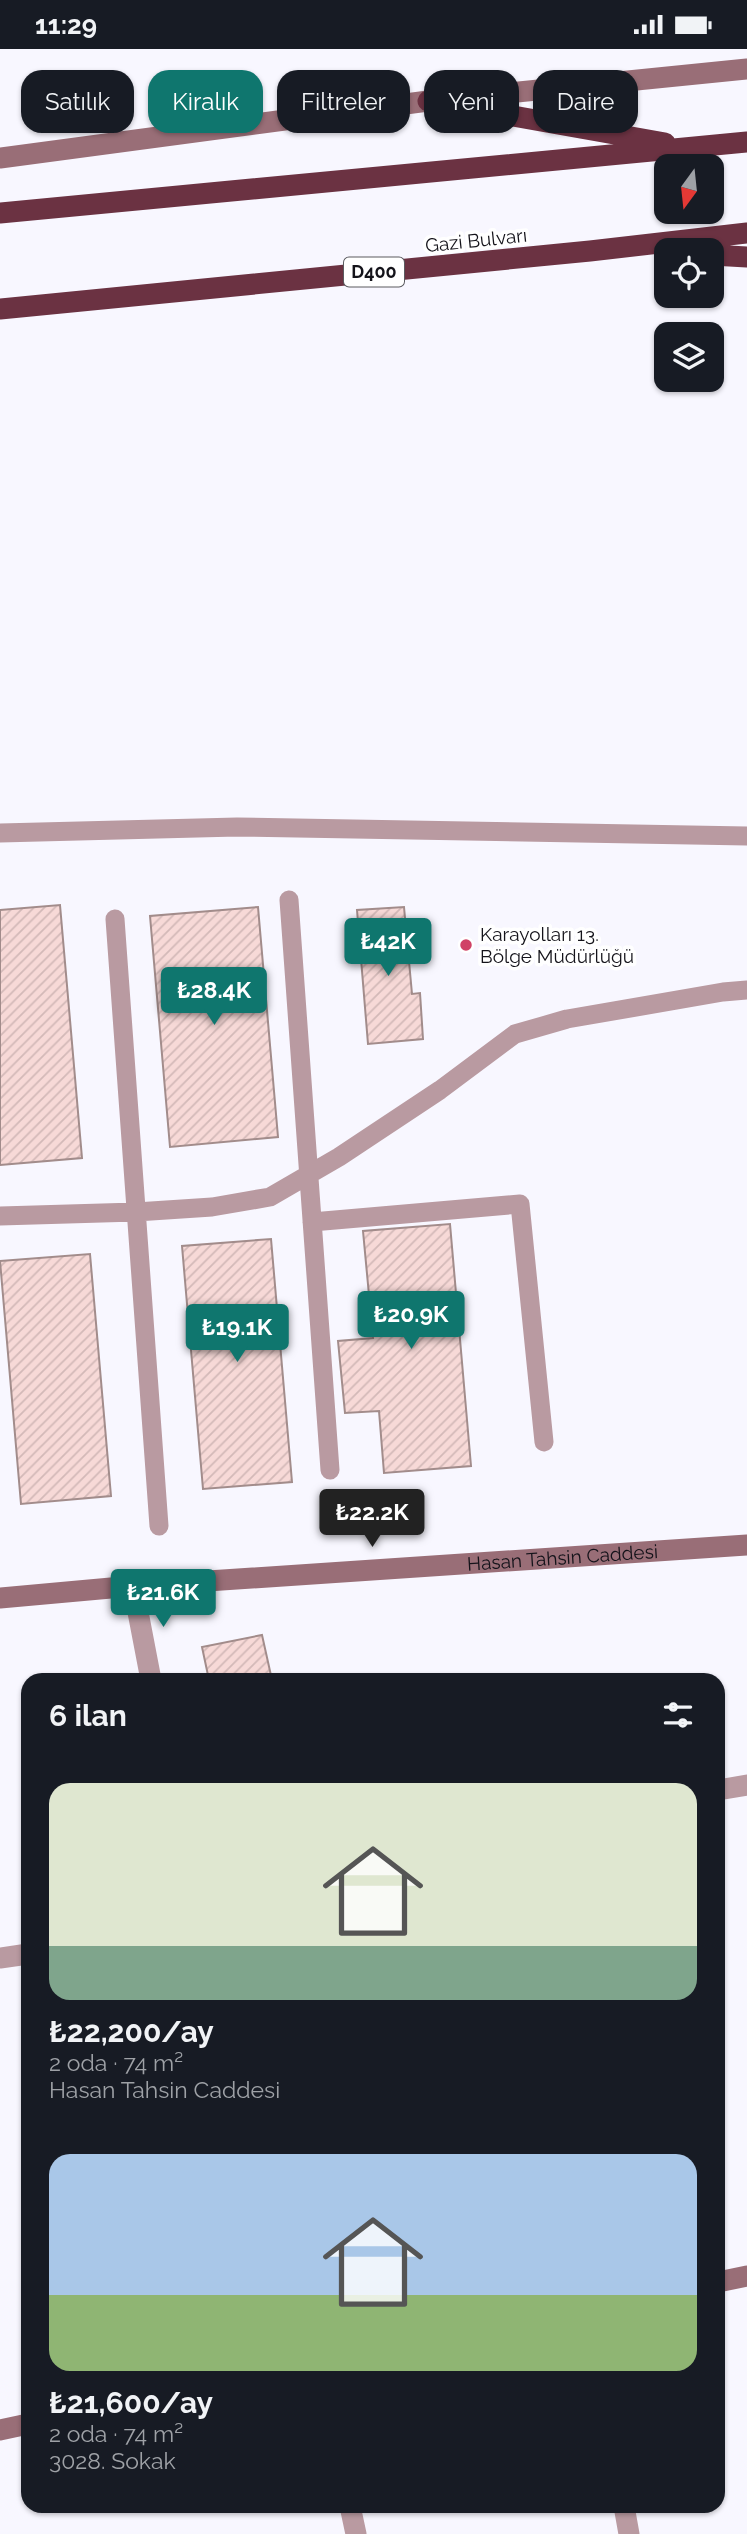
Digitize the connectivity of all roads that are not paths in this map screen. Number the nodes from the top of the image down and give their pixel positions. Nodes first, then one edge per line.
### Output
1 (747, 69) edge
2 (519, 92) edge
3 (424, 102) edge
4 (519, 117) edge
5 (747, 142) edge
6 (692, 147) junction
7 (0, 158) edge
8 (0, 213) edge
9 (747, 233) edge
10 (590, 251) junction
11 (654, 253) edge
12 (724, 256) edge
13 (747, 257) edge
14 (0, 309) edge
15 (0, 833) edge
16 (747, 836) edge
17 (289, 900) dead end
18 (115, 919) dead end
19 (747, 990) edge
20 (309, 1174) junction
21 (136, 1212) junction
22 (0, 1216) edge
23 (312, 1222) junction
24 (544, 1442) dead end
25 (330, 1470) dead end
26 (159, 1526) dead end
27 (747, 1545) edge
28 (133, 1586) junction
29 (0, 1598) edge
30 (150, 1673) edge
31 (747, 1785) edge
32 (725, 1789) edge
33 (21, 1955) edge
34 (0, 1958) edge
35 (747, 2276) edge
36 (725, 2281) edge
37 (21, 2426) edge
38 (0, 2430) edge
39 (352, 2513) edge
40 (625, 2513) edge
41 (356, 2534) edge
42 (629, 2534) edge

1 - 2 street
3 - 7 street
4 - 6 highway
5 - 6 highway
6 - 8 highway
9 - 10 highway, Gazi Bulvarı / D400
10 - 11 highway
10 - 14 highway, Gazi Bulvarı / D400
12 - 13 highway
15 - 16 lane
17 - 20 lane
18 - 21 lane
19 - 20 lane
20 - 21 lane
20 - 23 lane
21 - 22 lane
21 - 26 lane
23 - 24 lane
23 - 25 lane
27 - 28 street, Hasan Tahsin Caddesi
28 - 29 street, Hasan Tahsin Caddesi
28 - 30 street
31 - 32 street
33 - 34 street
35 - 36 street
37 - 38 street
39 - 41 street
40 - 42 street

